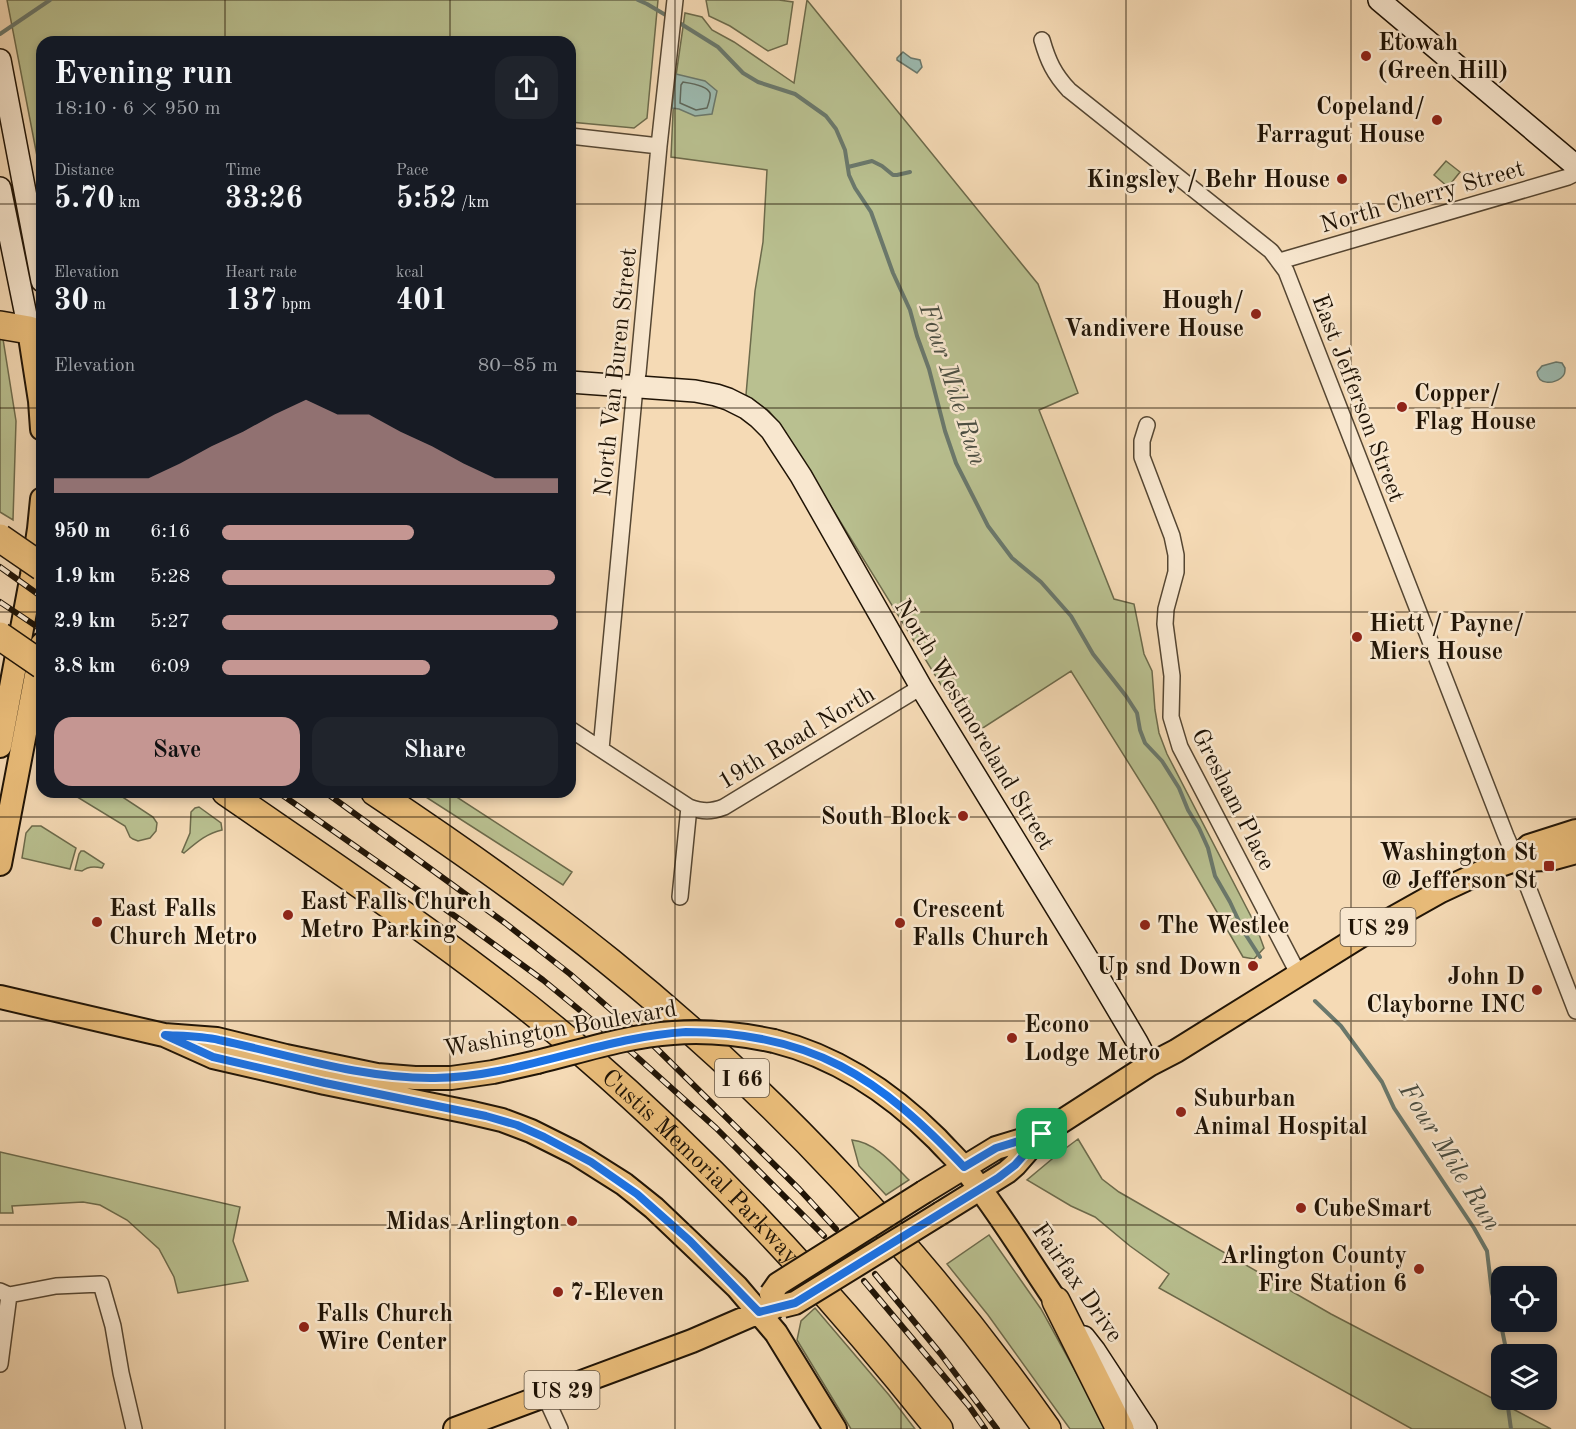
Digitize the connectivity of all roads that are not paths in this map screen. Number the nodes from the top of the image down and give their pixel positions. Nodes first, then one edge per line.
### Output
1 (1379, 0) edge
2 (674, 5) edge
3 (1042, 40) dead end
4 (2, 69) edge
5 (576, 137) edge
6 (659, 146) junction
7 (1576, 166) edge
8 (1576, 173) edge
9 (0, 188) edge
10 (36, 249) edge
11 (1280, 261) junction
12 (0, 325) edge
13 (35, 332) edge
14 (36, 352) edge
15 (576, 382) edge
16 (635, 387) junction
17 (1147, 425) dead end
18 (0, 538) edge
19 (36, 549) edge
20 (36, 563) edge
21 (0, 636) edge
22 (36, 661) edge
23 (36, 665) edge
24 (921, 687) junction
25 (576, 733) edge
26 (0, 746) edge
27 (601, 749) junction
28 (9, 762) edge
29 (235, 798) edge
30 (384, 798) edge
31 (690, 807) junction
32 (1576, 831) edge
33 (1576, 852) edge
34 (1515, 860) junction
35 (0, 864) edge
36 (680, 897) dead end
37 (1299, 975) junction
38 (0, 997) edge
39 (1576, 1011) edge
40 (165, 1035) junction
41 (1149, 1065) junction
42 (1042, 1134) junction
43 (964, 1167) junction
44 (980, 1189) junction
45 (4, 1293) edge
46 (1056, 1300) junction
47 (771, 1304) junction
48 (0, 1364) edge
49 (545, 1396) junction
50 (134, 1429) edge
51 (455, 1429) edge
52 (560, 1429) edge
53 (835, 1429) edge
54 (939, 1429) edge
55 (1047, 1429) edge
56 (1120, 1429) edge
57 (1146, 1429) edge

1 - 7 street
2 - 6 street, North Van Buren Street
3 - 11 street, East Jefferson Street
4 - 10 street
5 - 6 street
6 - 16 street, North Van Buren Street
8 - 11 street, North Cherry Street
9 - 13 street
11 - 34 street, East Jefferson Street
12 - 13 highway
13 - 14 main road
15 - 16 street, North Westmoreland Street
16 - 24 street, North Westmoreland Street
16 - 27 street, North Van Buren Street
17 - 37 street, Gresham Place
18 - 20 highway, bridge
19 - 26 main road
21 - 22 highway, bridge
23 - 28 main road
24 - 31 street, 19th Road North
24 - 41 street, North Westmoreland Street
25 - 27 street, 19th Road North
27 - 31 street, 19th Road North
28 - 35 main road
29 - 54 highway, Custis Memorial Parkway
30 - 55 highway, I 66
31 - 36 street
32 - 34 main road, US 29
33 - 34 main road, US 29
34 - 37 main road, US 29
34 - 39 street, East Jefferson Street
37 - 41 main road, US 29
38 - 40 main road, Washington Boulevard
40 - 43 main road, Washington Boulevard, bridge
40 - 47 main road, Washington Boulevard
41 - 42 main road, US 29
42 - 43 main road, US 29
42 - 44 main road, US 29
43 - 44 main road, Fairfax Drive
43 - 47 main road, US 29, bridge
44 - 46 main road, Fairfax Drive
44 - 47 main road, US 29, bridge
45 - 48 street
45 - 50 street
46 - 56 highway
46 - 57 street, Fairfax Drive
47 - 49 main road, US 29
47 - 53 main road, Washington Boulevard
49 - 51 main road, US 29
49 - 52 street

